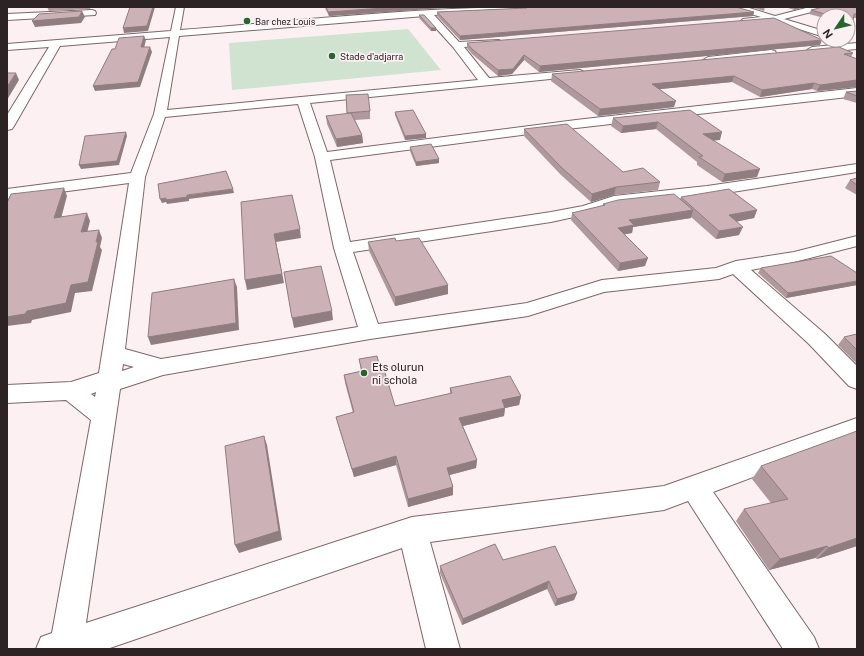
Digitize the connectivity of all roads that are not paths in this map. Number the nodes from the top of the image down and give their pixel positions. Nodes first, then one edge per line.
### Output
1 (180, 7) edge
2 (527, 7) edge
3 (737, 7) edge
4 (816, 7) edge
5 (94, 10) edge
6 (427, 13) junction
7 (7, 17) edge
8 (773, 19) junction
9 (734, 22) edge
10 (816, 32) edge
11 (86, 33) junction
12 (174, 33) junction
13 (504, 41) edge
14 (57, 42) junction
15 (457, 45) junction
16 (857, 45) edge
17 (7, 47) edge
18 (802, 51) edge
19 (779, 53) edge
20 (694, 61) edge
21 (588, 72) edge
22 (486, 82) junction
23 (857, 92) edge
24 (304, 101) junction
25 (160, 114) junction
26 (7, 126) edge
27 (322, 157) junction
28 (857, 168) edge
29 (137, 177) junction
30 (7, 194) edge
31 (857, 241) edge
32 (343, 248) junction
33 (728, 270) junction
34 (370, 332) junction
35 (112, 353) junction
36 (161, 367) junction
37 (857, 380) edge
38 (109, 382) junction
39 (71, 391) junction
40 (7, 394) edge
41 (103, 416) junction
42 (857, 428) edge
43 (695, 488) junction
44 (412, 530) junction
45 (62, 648) edge
46 (443, 649) edge
47 (802, 649) edge

1 - 12 street
2 - 6 street
3 - 8 street
4 - 8 street
5 - 7 street
5 - 11 street
6 - 12 street
6 - 15 street
8 - 9 street
8 - 10 street
11 - 12 street
11 - 14 street
12 - 25 street
13 - 15 street
14 - 17 street
14 - 26 street
15 - 22 street
16 - 18 street
19 - 20 street
21 - 22 street
22 - 24 street
23 - 27 street
24 - 25 street
24 - 27 street
25 - 29 street
27 - 32 street
28 - 32 street
29 - 30 street
29 - 35 street
31 - 33 street
32 - 34 street
33 - 34 street
33 - 37 street
34 - 36 street
35 - 36 street
35 - 38 street
36 - 38 street
38 - 39 street
38 - 41 street
39 - 40 street
39 - 41 street
41 - 45 street
42 - 43 street
43 - 44 street
43 - 47 street
44 - 45 street
44 - 46 street

